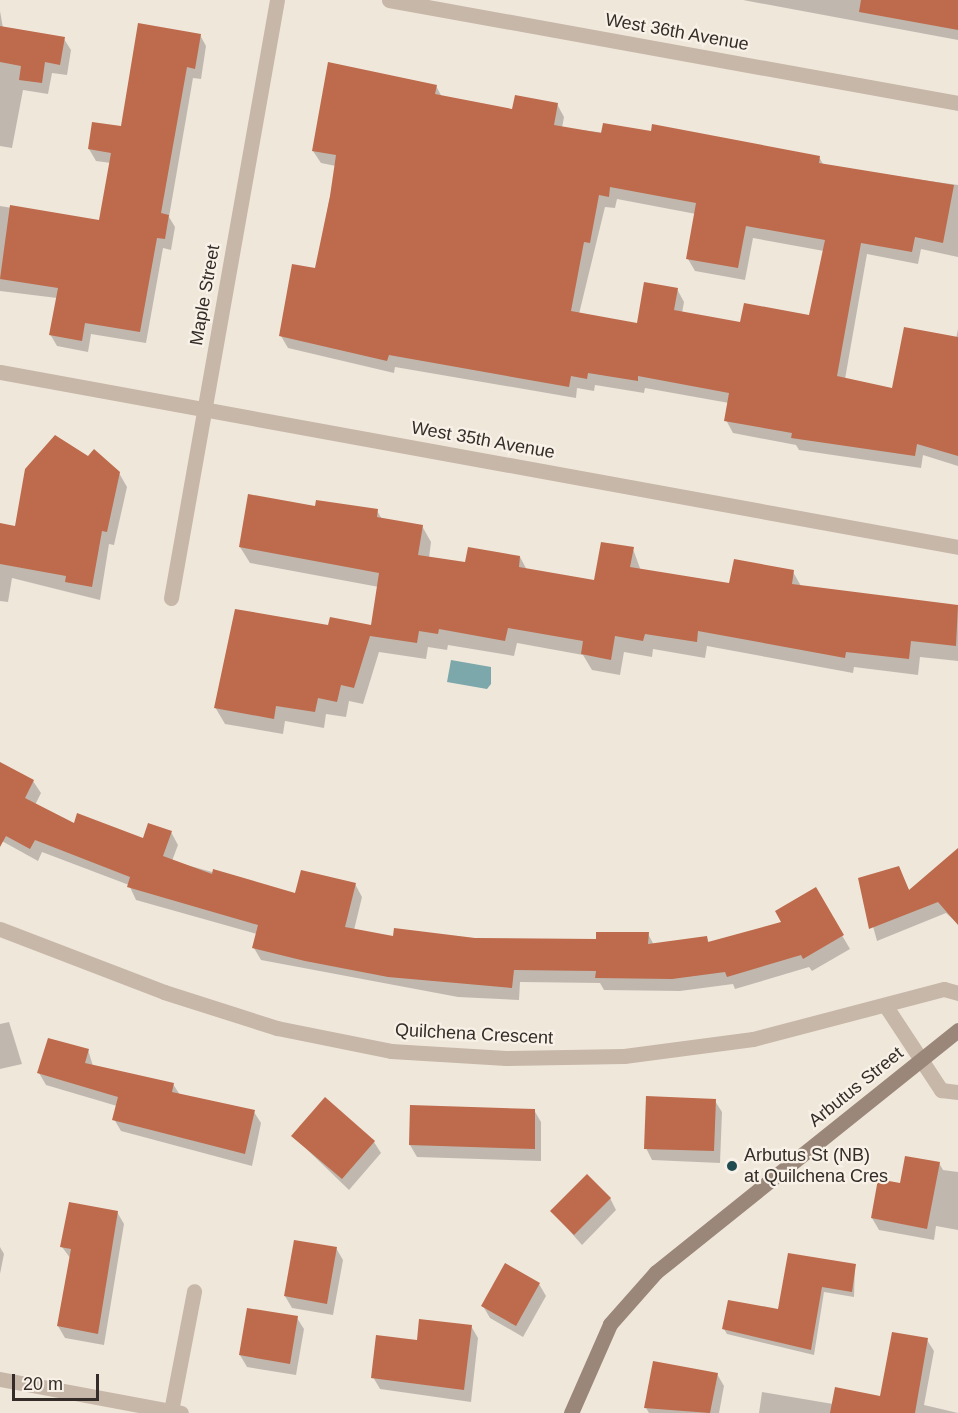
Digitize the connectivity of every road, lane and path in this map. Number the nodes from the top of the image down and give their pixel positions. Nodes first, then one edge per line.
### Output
1 (277, 0) edge
2 (389, 0) edge
3 (958, 103) edge
4 (0, 372) edge
5 (205, 409) junction
6 (958, 547) edge
7 (171, 598) dead end
8 (0, 929) edge
9 (958, 993) edge
10 (885, 1005) junction
11 (958, 1030) edge
12 (922, 1060) junction
13 (958, 1092) edge
14 (194, 1291) dead end
15 (0, 1379) edge
16 (176, 1412) edge
17 (571, 1413) edge

1 - 5 street, Maple Street
2 - 3 street, West 36th Avenue
4 - 5 street, West 35th Avenue
5 - 6 street, West 35th Avenue
5 - 7 street, Maple Street
8 - 10 street, Quilchena Crescent
9 - 10 street, Quilchena Crescent
10 - 12 street
11 - 12 main road, Arbutus Street
12 - 13 street
12 - 17 main road, Arbutus Street
14 - 16 street
15 - 16 street

